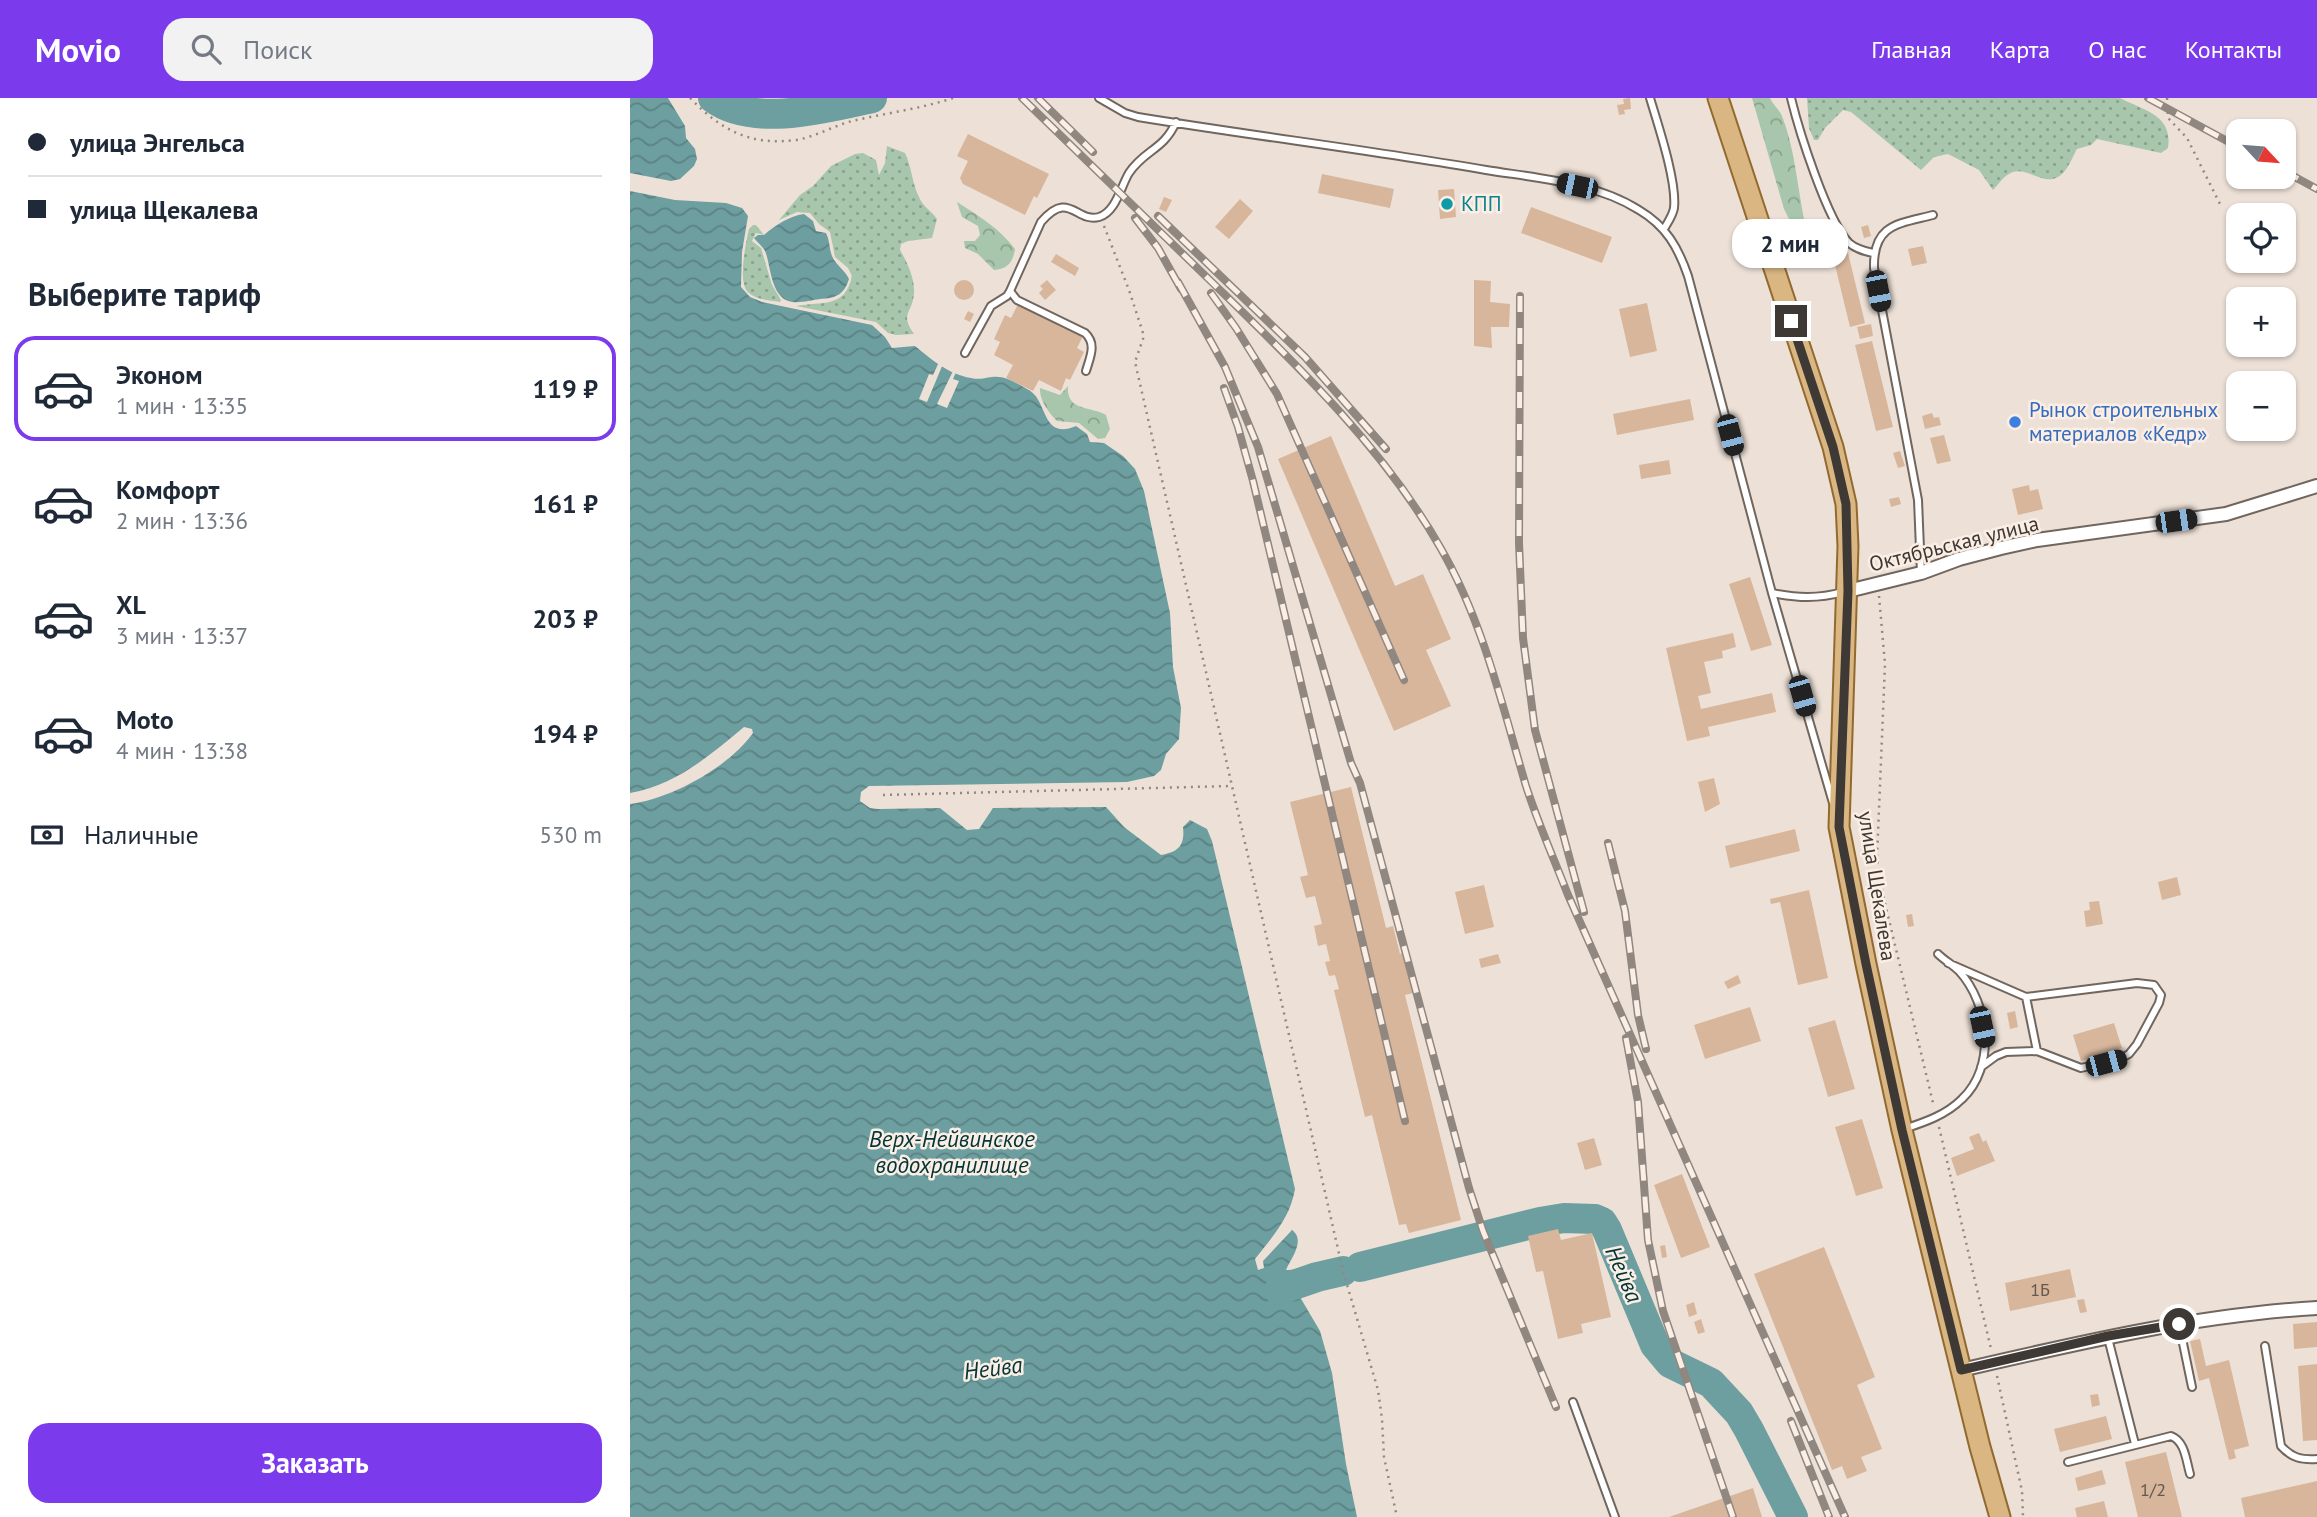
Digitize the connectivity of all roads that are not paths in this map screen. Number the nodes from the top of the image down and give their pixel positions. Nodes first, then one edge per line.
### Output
1 (1099, 98) edge
2 (1650, 98) edge
3 (1718, 98) edge
4 (1791, 98) edge
5 (1176, 122) junction
6 (1933, 215) dead end
7 (1664, 229) junction
8 (1874, 253) junction
9 (1010, 291) junction
10 (965, 353) dead end
11 (1086, 371) dead end
12 (2317, 486) edge
13 (1921, 573) junction
14 (1848, 591) junction
15 (1772, 593) junction
16 (1839, 827) junction
17 (1938, 954) dead end
18 (1948, 962) junction
19 (2026, 998) junction
20 (2037, 1051) junction
21 (1982, 1067) junction
22 (1902, 1130) junction
23 (2317, 1308) edge
24 (2179, 1324) junction
25 (2108, 1336) junction
26 (2265, 1346) dead end
27 (1961, 1370) junction
28 (2192, 1387) dead end
29 (1573, 1402) dead end
30 (2135, 1444) junction
31 (2317, 1460) edge
32 (2068, 1462) dead end
33 (2190, 1474) dead end
34 (1615, 1517) edge
35 (2000, 1517) edge

1 - 5 lane
2 - 7 lane
3 - 14 main road, улица Щекалева
4 - 8 lane
5 - 7 lane
5 - 9 lane
6 - 8 lane
7 - 15 lane
8 - 13 lane
9 - 10 lane
9 - 11 lane
12 - 13 street, Октябрьская улица
13 - 14 street, Октябрьская улица
14 - 15 lane
14 - 16 main road, улица Щекалева
15 - 16 lane
16 - 22 main road, улица Щекалева
17 - 18 lane
18 - 19 lane
18 - 21 lane
19 - 20 lane
19 - 20 lane
20 - 21 lane
21 - 22 lane
22 - 27 main road, улица Щекалева
23 - 24 street
24 - 25 street
24 - 28 lane
25 - 27 street
25 - 30 lane
26 - 31 lane
27 - 35 main road, улица Щекалева
29 - 34 lane
30 - 32 lane
30 - 33 lane

